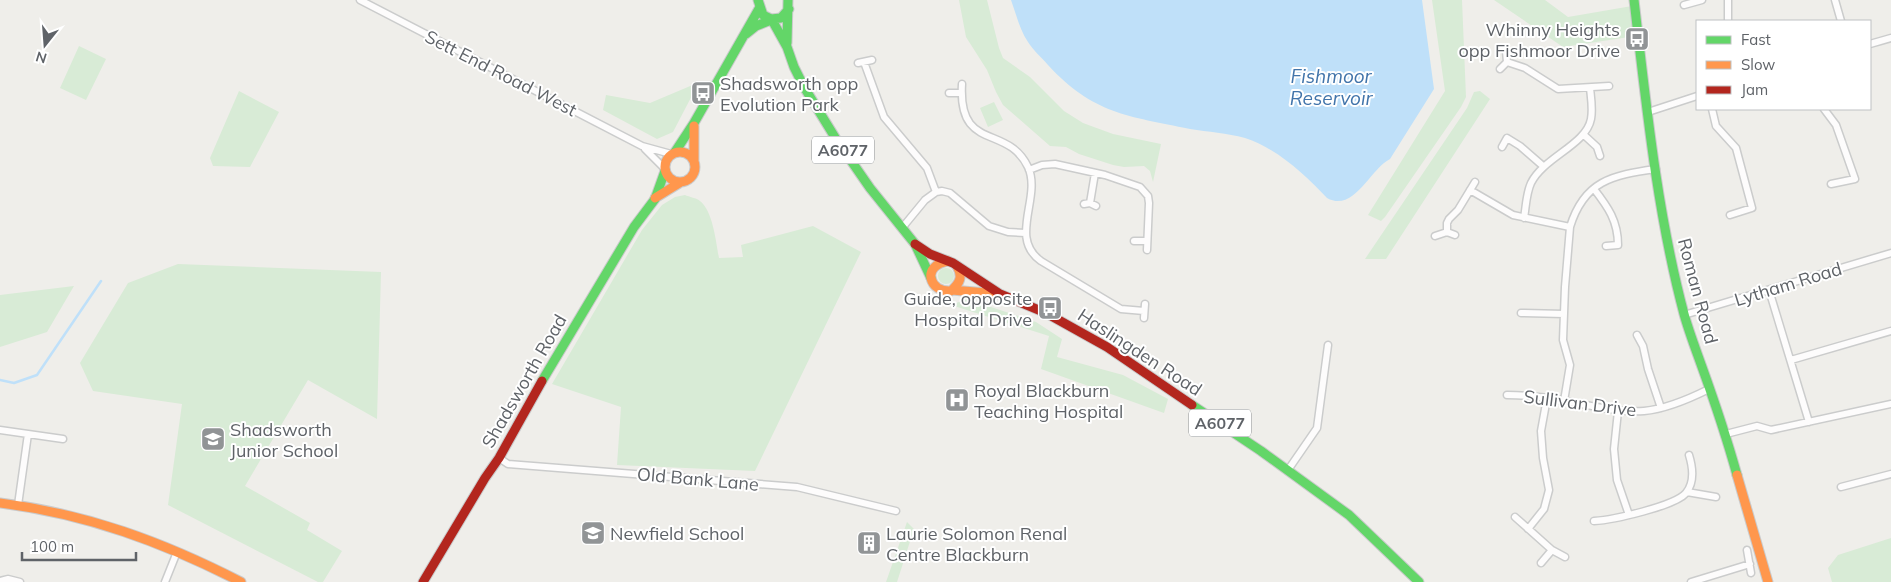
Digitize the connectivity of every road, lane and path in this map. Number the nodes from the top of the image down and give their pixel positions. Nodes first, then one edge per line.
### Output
1 (360, 0) edge
2 (1634, 0) edge
3 (1702, 0) edge
4 (1728, 0) edge
5 (1836, 0) edge
6 (759, 3) edge
7 (789, 4) edge
8 (1684, 5) dead end
9 (772, 20) junction
10 (1728, 20) edge
11 (1841, 20) edge
12 (744, 35) junction
13 (1891, 38) edge
14 (1871, 44) edge
15 (787, 46) junction
16 (1506, 51) dead end
17 (872, 60) dead end
18 (1507, 62) junction
19 (1500, 69) dead end
20 (962, 84) dead end
21 (1609, 86) dead end
22 (1590, 88) junction
23 (949, 93) dead end
24 (961, 93) junction
25 (1696, 96) edge
26 (1712, 110) edge
27 (1825, 110) edge
28 (1648, 112) junction
29 (694, 123) junction
30 (1584, 135) junction
31 (642, 146) junction
32 (1502, 147) dead end
33 (673, 153) junction
34 (1600, 156) dead end
35 (694, 162) junction
36 (1543, 166) junction
37 (1656, 169) junction
38 (665, 170) junction
39 (1029, 170) junction
40 (1095, 173) junction
41 (681, 182) junction
42 (1475, 182) dead end
43 (1831, 184) dead end
44 (1594, 189) junction
45 (1470, 190) junction
46 (936, 192) junction
47 (655, 198) junction
48 (1090, 204) dead end
49 (1730, 216) dead end
50 (1524, 218) junction
51 (1570, 227) junction
52 (902, 228) junction
53 (1447, 232) junction
54 (1026, 233) junction
55 (1455, 235) dead end
56 (1436, 236) dead end
57 (1134, 241) dead end
58 (1147, 242) junction
59 (915, 244) junction
60 (1606, 246) dead end
61 (1147, 250) dead end
62 (1891, 253) edge
63 (948, 262) junction
64 (957, 266) junction
65 (931, 278) junction
66 (952, 290) junction
67 (1770, 290) junction
68 (1000, 294) junction
69 (1144, 311) dead end
70 (1521, 313) dead end
71 (1564, 314) junction
72 (1684, 315) junction
73 (1891, 331) edge
74 (1636, 335) dead end
75 (1328, 345) dead end
76 (1791, 360) junction
77 (1709, 388) junction
78 (1507, 395) dead end
79 (1547, 398) junction
80 (1564, 401) junction
81 (1891, 404) edge
82 (1662, 408) junction
83 (1618, 411) junction
84 (1809, 422) junction
85 (0, 430) edge
86 (28, 434) junction
87 (1726, 434) junction
88 (63, 439) dead end
89 (1689, 455) dead end
90 (499, 458) junction
91 (1288, 470) junction
92 (1891, 474) edge
93 (1841, 487) dead end
94 (1687, 492) junction
95 (1716, 497) dead end
96 (0, 503) edge
97 (18, 505) junction
98 (896, 511) dead end
99 (1629, 515) junction
100 (1515, 517) dead end
101 (1594, 521) dead end
102 (1528, 529) junction
103 (1552, 550) junction
104 (1747, 550) dead end
105 (177, 552) junction
106 (1565, 557) dead end
107 (1541, 564) dead end
108 (1750, 564) junction
109 (1751, 573) dead end
110 (0, 581) edge
111 (20, 582) edge
112 (165, 582) edge
113 (241, 582) edge
114 (423, 582) edge
115 (1419, 582) edge
116 (1691, 582) edge
117 (1768, 582) edge

1 - 31 street, Sett End Road West
2 - 28 main road, Roman Road
3 - 8 street
4 - 10 street
5 - 11 street
6 - 9 main road, A6077
6 - 12 main road, Shadsworth Road
7 - 9 main road, A6077
7 - 15 main road, A6077
9 - 12 main road, Shadsworth Road
9 - 15 main road, A6077
12 - 29 main road, Shadsworth Road
13 - 14 street
15 - 52 main road, A6077
16 - 18 street
17 - 46 street
18 - 19 street
18 - 22 street
20 - 24 street
21 - 22 street
22 - 30 street
23 - 24 street
24 - 39 street
25 - 28 street
26 - 49 street
27 - 43 street
28 - 37 main road, Roman Road
29 - 33 main road, Shadsworth Road
29 - 35 main road, Shadsworth Road
30 - 34 street
30 - 36 street
31 - 33 street, Sett End Road West
31 - 38 street, Sett End Road West
32 - 36 street
33 - 35 main road
33 - 38 main road, Shadsworth Road
35 - 41 main road, Shadsworth Road
36 - 50 street
37 - 44 street
37 - 72 main road, Roman Road
38 - 41 main road
38 - 47 main road, Shadsworth Road
39 - 40 street
39 - 54 street
40 - 48 street
40 - 58 street
41 - 47 main road, Shadsworth Road
42 - 45 street
44 - 51 street
44 - 60 street
45 - 50 street
45 - 53 street
46 - 52 street
46 - 54 street
47 - 90 main road, Shadsworth Road
50 - 51 street
51 - 71 street
52 - 59 main road, A6077
53 - 55 street
53 - 56 street
54 - 69 street
57 - 58 street
58 - 61 street
59 - 63 main road, A6077
59 - 65 main road, A6077
62 - 67 street, Lytham Road
63 - 64 main road, A6077
63 - 65 main road
64 - 66 main road
64 - 68 main road, Haslingden Road / A6077
65 - 66 main road, A6077
66 - 68 main road, Haslingden Road / A6077
67 - 72 street, Lytham Road
67 - 76 street
68 - 91 main road, Haslingden Road / A6077
70 - 71 street
71 - 80 street
72 - 77 main road, Roman Road
73 - 76 street
74 - 82 street
75 - 91 street
76 - 84 street
77 - 82 street, Sullivan Drive
77 - 87 main road, Roman Road
78 - 79 street, Sullivan Drive
79 - 80 street, Sullivan Drive
79 - 102 street
80 - 83 street, Sullivan Drive
81 - 84 street
82 - 83 street, Sullivan Drive
83 - 99 street
84 - 87 street
85 - 86 street
86 - 88 street
86 - 97 street
87 - 117 main road, Roman Road
89 - 94 street
90 - 98 street, Old Bank Lane
90 - 114 main road, Shadsworth Road
91 - 115 main road, Haslingden Road / A6077
92 - 93 street
94 - 95 street
94 - 99 street
96 - 97 main road
97 - 105 main road
99 - 101 street
100 - 102 street
102 - 103 street
103 - 106 street
103 - 107 street
104 - 108 street
105 - 112 street
105 - 113 main road
108 - 109 street
108 - 116 street
110 - 111 street

